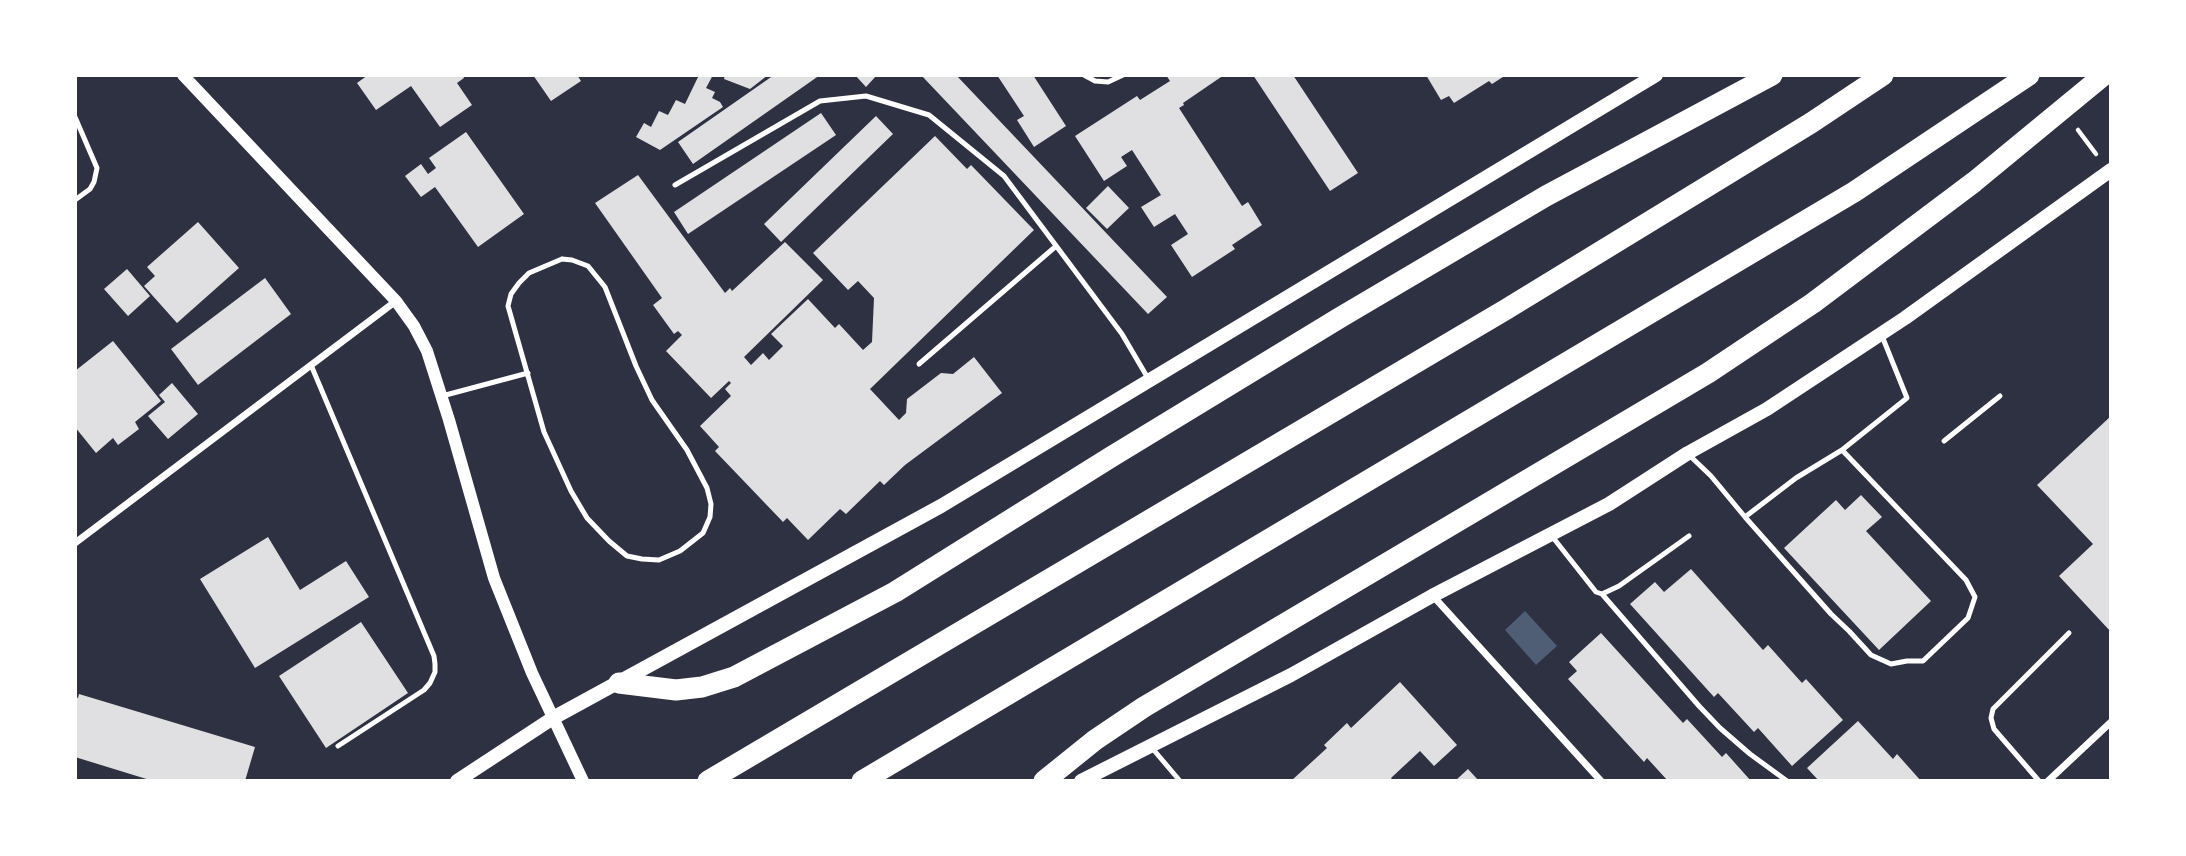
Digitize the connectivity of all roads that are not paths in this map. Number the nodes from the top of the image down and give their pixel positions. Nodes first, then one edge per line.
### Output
1 (183, 75) edge
2 (1084, 75) edge
3 (1122, 75) edge
4 (1656, 75) edge
5 (1772, 75) edge
6 (1883, 75) edge
7 (2029, 75) edge
8 (2104, 75) edge
9 (75, 117) edge
10 (2111, 170) edge
11 (675, 185) dead end
12 (75, 200) edge
13 (1055, 247) junction
14 (396, 301) junction
15 (1881, 334) junction
16 (919, 364) dead end
17 (311, 365) junction
18 (528, 373) junction
19 (1150, 381) junction
20 (442, 396) junction
21 (2000, 396) dead end
22 (1944, 441) dead end
23 (1842, 450) junction
24 (1688, 453) junction
25 (1745, 517) junction
26 (1550, 535) junction
27 (1689, 536) dead end
28 (75, 543) edge
29 (1602, 594) junction
30 (1432, 596) junction
31 (2069, 633) dead end
32 (619, 683) junction
33 (553, 718) junction
34 (2111, 722) edge
35 (338, 746) dead end
36 (1150, 746) junction
37 (583, 780) edge
38 (457, 781) edge
39 (708, 781) edge
40 (862, 781) edge
41 (1044, 781) edge
42 (1081, 781) edge
43 (1180, 781) edge
44 (1601, 781) edge
45 (1787, 781) edge
46 (2039, 781) edge
47 (2048, 781) edge

1 - 14 street
2 - 3 lane
4 - 19 main road
5 - 32 highway
6 - 39 highway
7 - 40 highway
8 - 41 highway
9 - 12 lane
10 - 15 main road
11 - 13 lane
13 - 16 lane
13 - 19 lane
14 - 17 street
14 - 20 street
15 - 23 lane
15 - 24 main road
17 - 28 street
17 - 35 lane
18 - 18 lane
18 - 20 lane
19 - 32 main road
20 - 33 street
21 - 22 lane
23 - 25 lane
23 - 25 lane
24 - 25 lane
24 - 26 main road
26 - 29 lane
26 - 30 main road
27 - 29 lane
29 - 45 lane
30 - 36 main road
30 - 44 street
31 - 46 lane
32 - 33 main road
33 - 37 street
33 - 38 main road
34 - 47 street
36 - 42 main road
36 - 43 lane

